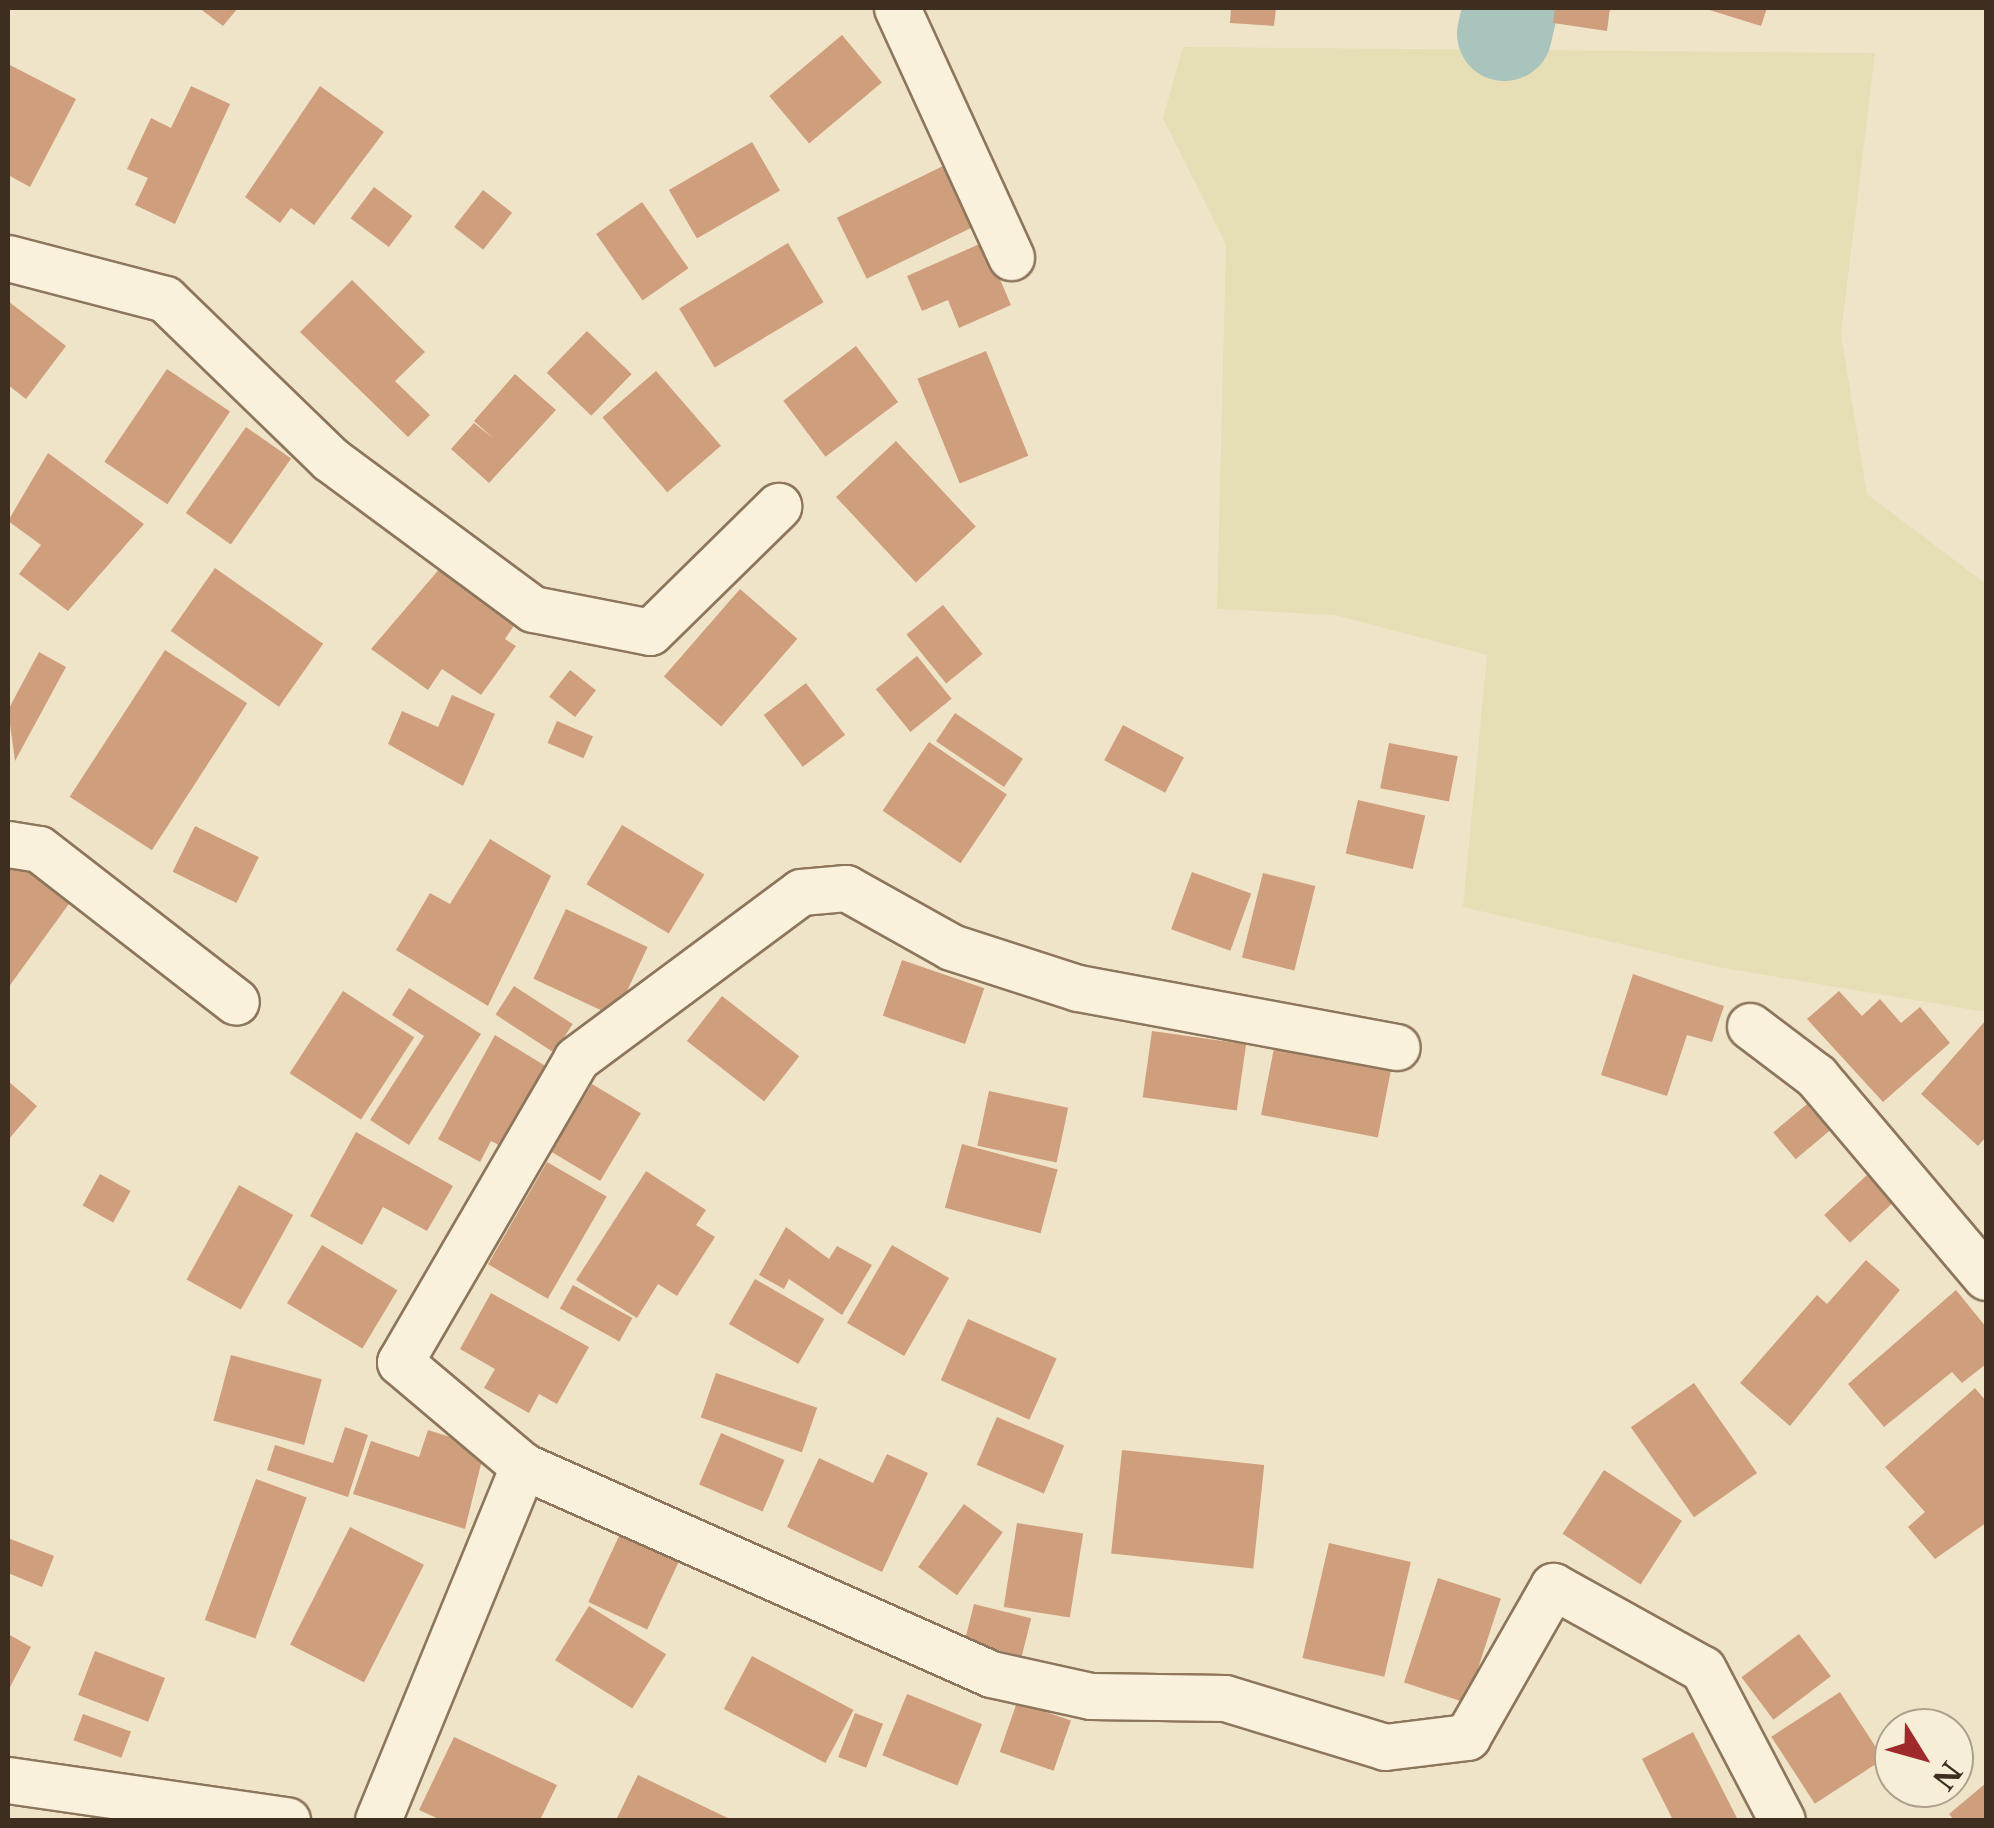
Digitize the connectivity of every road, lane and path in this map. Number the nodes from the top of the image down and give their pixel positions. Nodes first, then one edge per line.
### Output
1 (897, 8) edge
2 (1012, 256) dead end
3 (8, 258) edge
4 (778, 506) dead end
5 (8, 844) edge
6 (236, 1002) dead end
7 (1750, 1026) dead end
8 (1397, 1047) dead end
9 (1986, 1277) edge
10 (523, 1466) junction
11 (8, 1780) edge
12 (287, 1820) edge
13 (378, 1820) edge
14 (1782, 1820) edge

1 - 2 street
3 - 4 street
5 - 6 street
7 - 9 street
8 - 10 street
10 - 13 street
10 - 14 street
11 - 12 street

